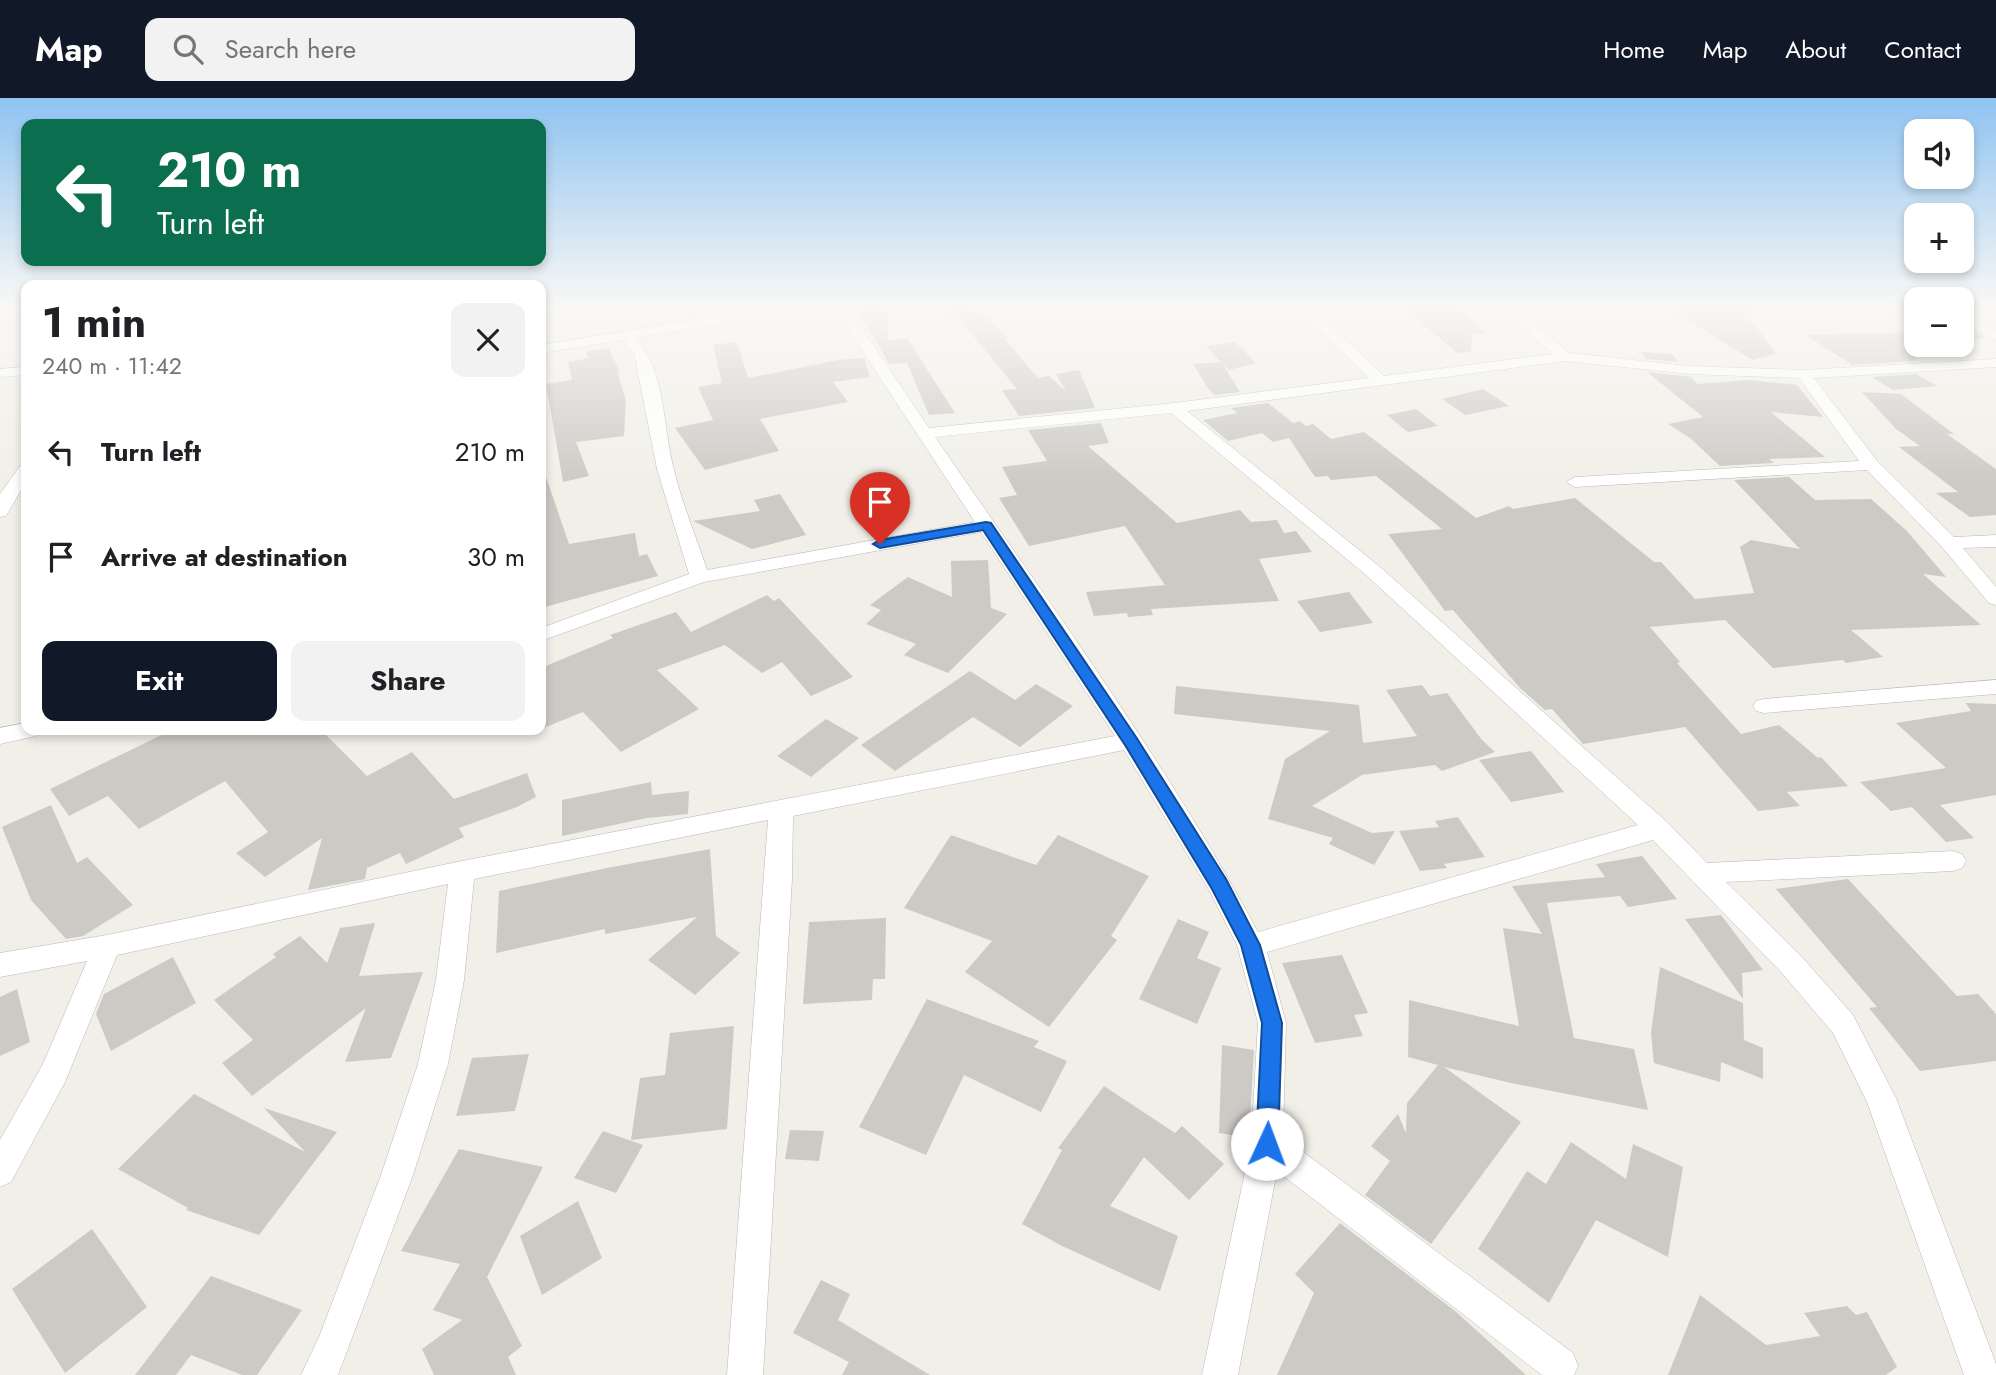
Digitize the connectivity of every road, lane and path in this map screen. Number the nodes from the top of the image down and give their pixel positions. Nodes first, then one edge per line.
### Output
1 (645, 365) edge
2 (879, 365) edge
3 (1364, 365) edge
4 (1502, 365) edge
5 (1641, 365) edge
6 (1968, 365) edge
7 (21, 371) edge
8 (0, 373) edge
9 (1803, 374) junction
10 (1381, 381) junction
11 (1174, 408) junction
12 (925, 433) junction
13 (1871, 465) junction
14 (21, 477) edge
15 (1575, 482) dead end
16 (0, 512) edge
17 (986, 526) junction
18 (1996, 541) edge
19 (1949, 543) junction
20 (699, 577) junction
21 (1996, 599) edge
22 (546, 633) edge
23 (1996, 687) edge
24 (1765, 706) dead end
25 (21, 732) edge
26 (0, 736) edge
27 (1130, 741) junction
28 (781, 809) junction
29 (1658, 829) junction
30 (1953, 861) dead end
31 (462, 871) junction
32 (1701, 873) junction
33 (1251, 945) junction
34 (107, 946) junction
35 (0, 965) edge
36 (1267, 1144) junction
37 (0, 1171) edge
38 (1560, 1366) dead end
39 (319, 1375) edge
40 (745, 1375) edge
41 (1220, 1375) edge
42 (1982, 1375) edge

1 - 20 street
2 - 12 street
3 - 10 street
4 - 10 street
5 - 9 street
6 - 9 street
7 - 8 street
9 - 13 street
10 - 11 street
11 - 12 street
11 - 29 street
12 - 17 street
13 - 15 street
13 - 19 street
14 - 16 street
17 - 20 street
17 - 27 street
18 - 19 street
19 - 21 street
20 - 22 street
23 - 24 street
25 - 26 street
27 - 28 street
27 - 33 street
28 - 31 street
28 - 40 street
29 - 32 street
29 - 33 street
30 - 32 street
31 - 34 street
31 - 39 street
32 - 42 street
33 - 36 street
34 - 35 street
34 - 37 street
36 - 38 street
36 - 41 street

